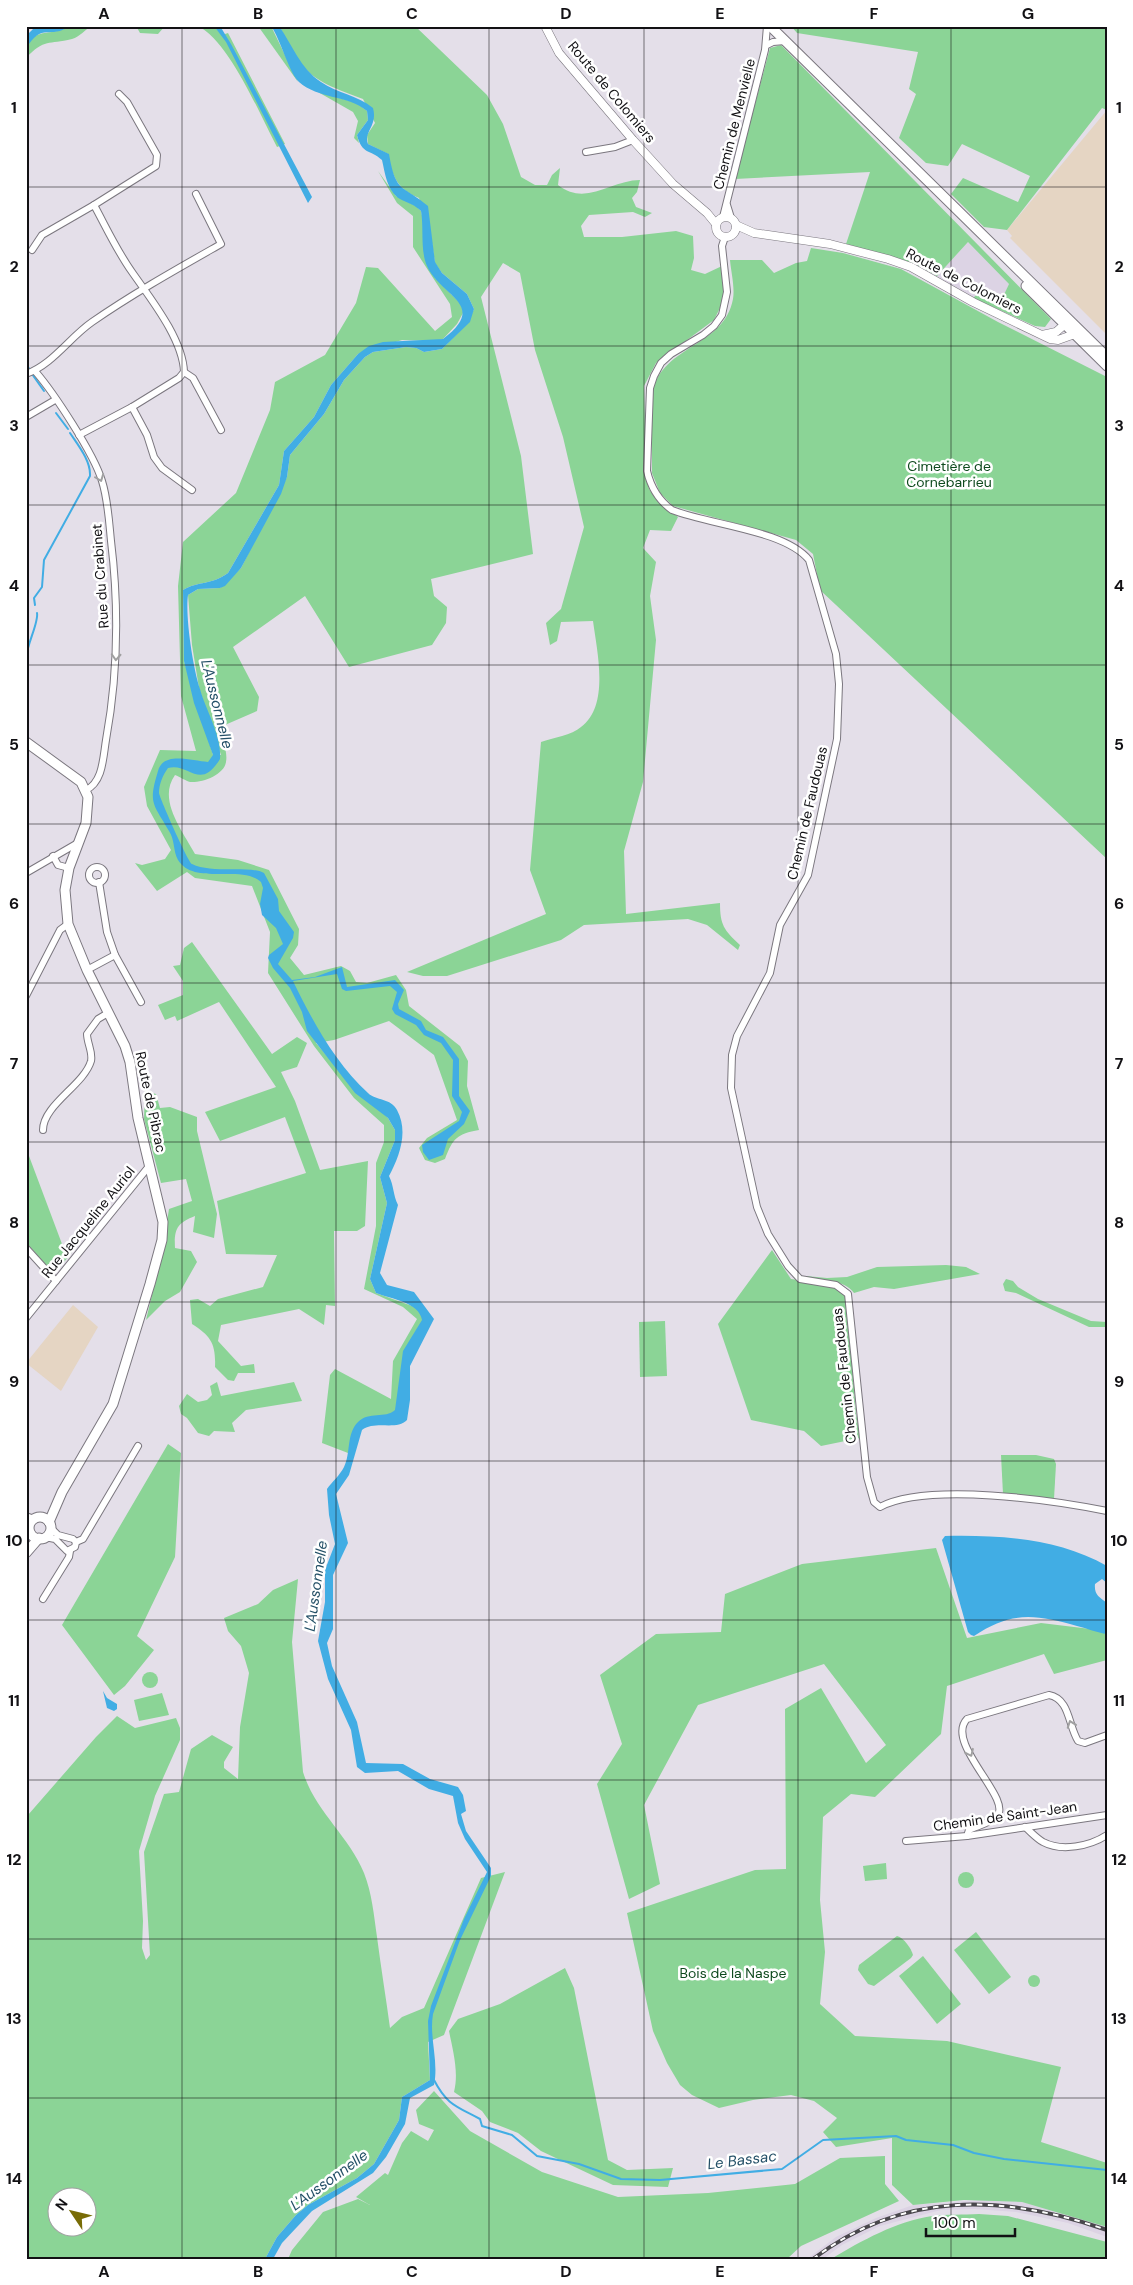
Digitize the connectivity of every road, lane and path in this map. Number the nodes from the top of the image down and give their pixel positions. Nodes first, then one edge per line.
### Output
1 (546, 26) edge
2 (770, 27) edge
3 (784, 41) junction
4 (766, 48) junction
5 (119, 94) dead end
6 (633, 140) junction
7 (586, 152) dead end
8 (196, 194) dead end
9 (94, 205) junction
10 (725, 220) junction
11 (754, 233) junction
12 (734, 234) junction
13 (725, 237) junction
14 (32, 250) dead end
15 (144, 287) junction
16 (1071, 329) junction
17 (1042, 335) junction
18 (1107, 357) edge
19 (1107, 366) edge
20 (184, 372) junction
21 (31, 373) edge
22 (55, 400) junction
23 (132, 407) junction
24 (26, 418) edge
25 (221, 430) dead end
26 (79, 435) junction
27 (192, 490) dead end
28 (26, 742) edge
29 (86, 790) junction
30 (76, 844) junction
31 (53, 856) junction
32 (69, 868) junction
33 (26, 873) edge
34 (99, 882) dead end
35 (68, 924) junction
36 (116, 955) junction
37 (87, 970) junction
38 (26, 996) edge
39 (141, 1002) dead end
40 (108, 1013) junction
41 (43, 1130) dead end
42 (150, 1165) junction
43 (26, 1248) edge
44 (56, 1281) junction
45 (26, 1318) edge
46 (138, 1446) dead end
47 (62, 1492) junction
48 (1107, 1511) edge
49 (31, 1522) edge
50 (50, 1525) junction
51 (42, 1538) junction
52 (76, 1542) junction
53 (26, 1547) edge
54 (70, 1551) junction
55 (26, 1554) edge
56 (43, 1599) dead end
57 (1107, 1735) edge
58 (1107, 1815) edge
59 (1025, 1827) junction
60 (1107, 1835) edge
61 (967, 1836) junction
62 (906, 1841) dead end

1 - 6 street, Route de Colomiers
2 - 3 main road
2 - 4 street, Chemin de Menvielle
3 - 4 street, Chemin de Menvielle
3 - 16 main road
4 - 10 street, Chemin de Menvielle
5 - 9 street
6 - 7 street
6 - 10 street, Route de Colomiers
8 - 15 street
9 - 14 street
9 - 15 street
10 - 11 street, Route de Colomiers
10 - 12 street
10 - 13 street
11 - 12 street, Route de Colomiers
11 - 17 street, Route de Colomiers
12 - 13 street, Route de Colomiers
13 - 48 street, Chemin de Faudouas
15 - 20 street
15 - 21 street
16 - 17 street
16 - 17 street, Route de Colomiers
16 - 18 main road
16 - 19 main road
20 - 23 street
20 - 25 street
21 - 22 street, Rue du Crabinet
22 - 24 street
22 - 26 street, Rue du Crabinet
23 - 26 street
23 - 27 street
26 -> 29 street, Rue du Crabinet
28 - 29 main road
29 - 30 main road, Route de Pibrac
30 - 31 street
30 - 32 main road, Route de Pibrac
31 - 32 street
31 - 33 street
32 - 35 main road, Route de Pibrac
34 - 36 street
35 - 37 main road, Route de Pibrac
35 - 38 street
36 - 37 street
36 - 39 street
37 - 40 main road, Route de Pibrac
40 - 41 street
40 - 42 main road, Route de Pibrac
42 - 44 street, Rue Jacqueline Auriol
42 - 47 main road, Route de Pibrac
43 - 44 street
44 - 45 street, Rue Jacqueline Auriol
46 - 52 street
47 - 49 main road, Route de Pibrac
47 - 50 main road, Route de Pibrac
49 - 50 main road
49 - 51 main road
49 - 53 main road, Route de Pibrac
50 - 51 main road, Route de Pibrac
50 - 52 street
51 - 54 street
51 - 55 main road, Route de Pibrac
52 - 54 street
54 - 56 street
57 -> 61 street
58 - 59 street, Chemin de Saint-Jean
59 - 60 street
59 - 61 street, Chemin de Saint-Jean
61 - 62 street, Chemin de Saint-Jean

